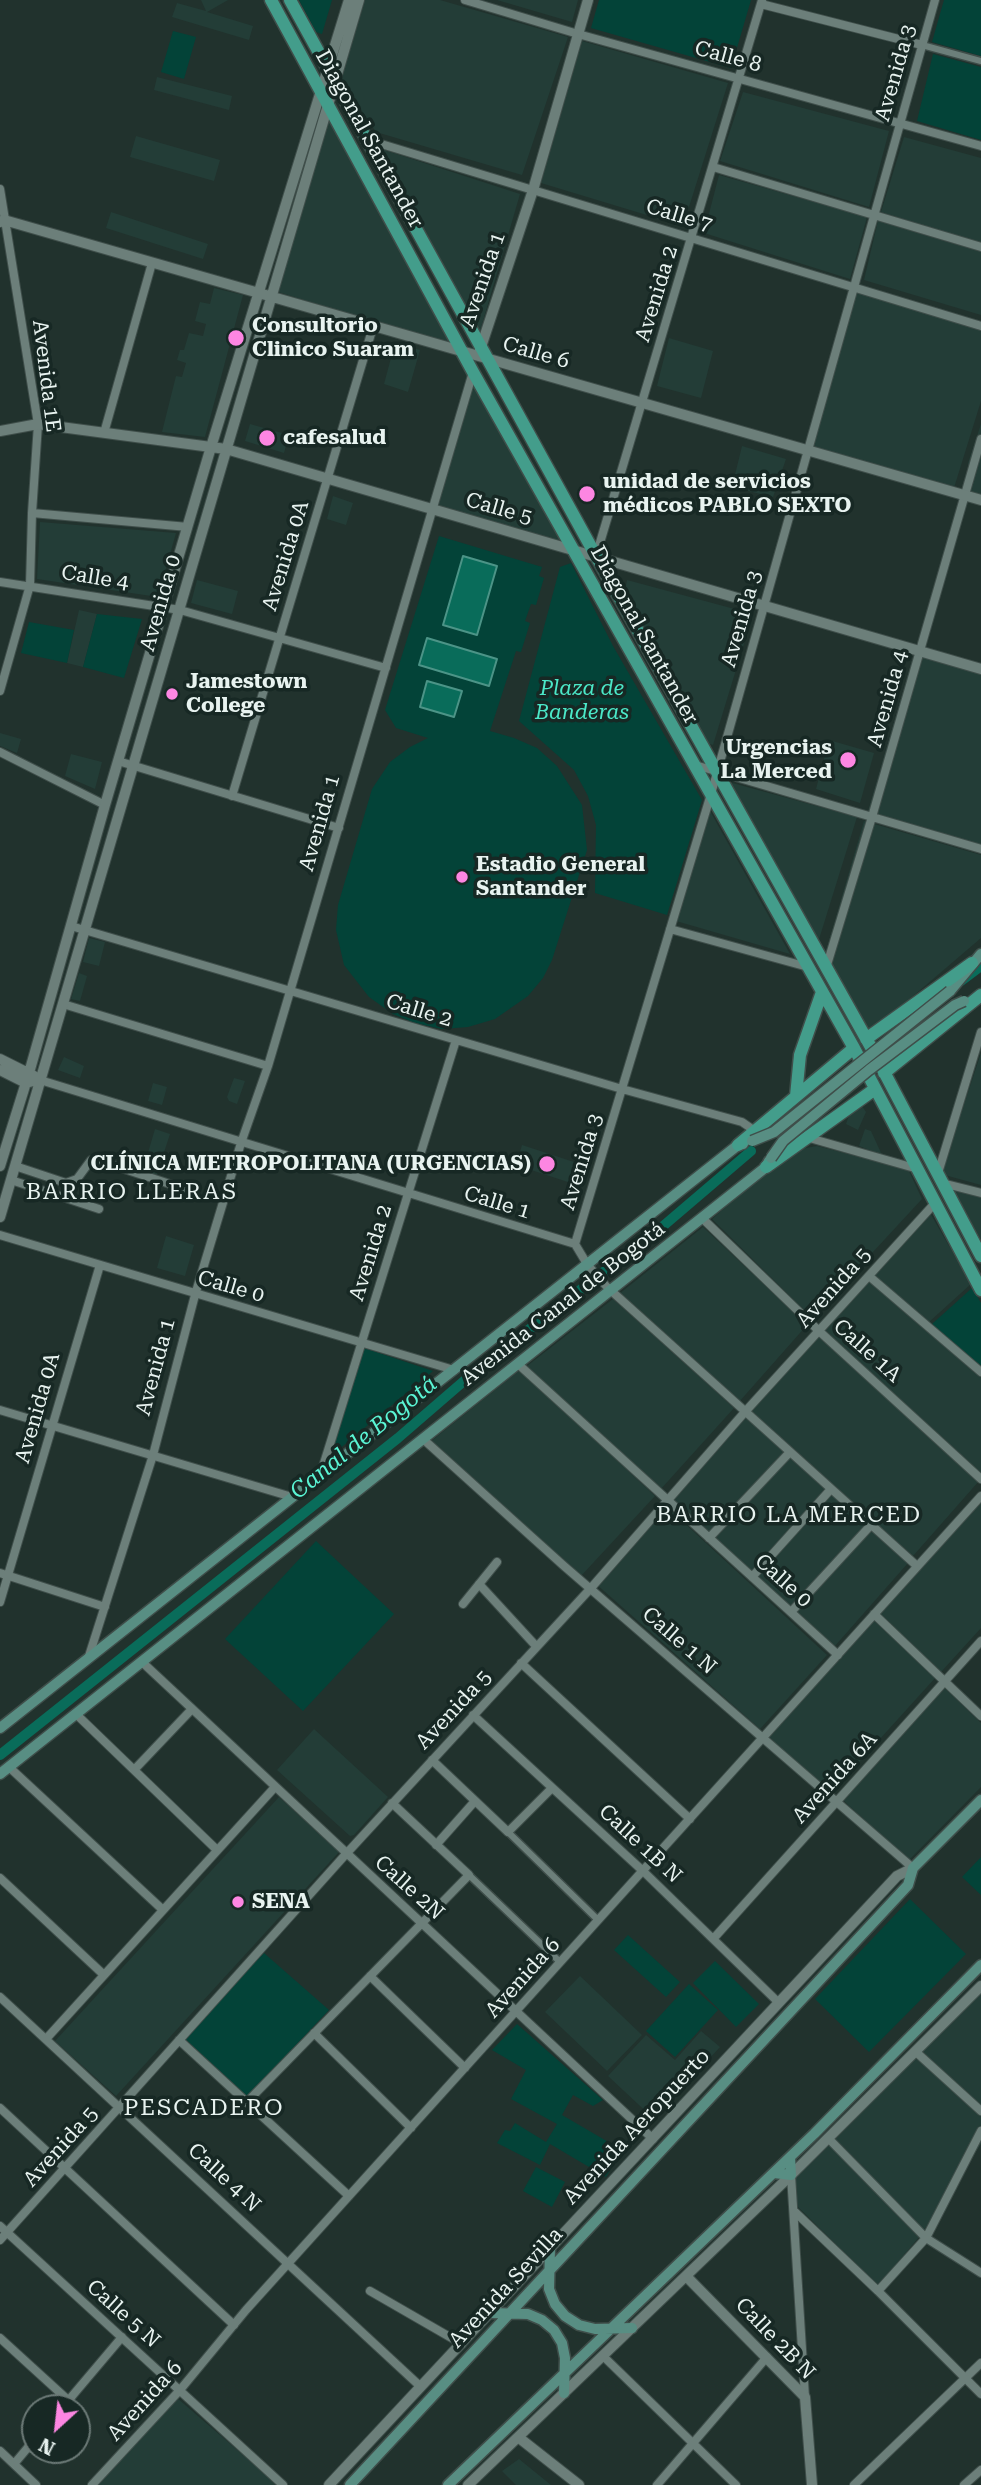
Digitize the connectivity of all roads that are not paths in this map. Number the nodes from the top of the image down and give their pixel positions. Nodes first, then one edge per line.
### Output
1 (271, 0) edge
2 (290, 0) edge
3 (349, 0) edge
4 (359, 0) edge
5 (466, 0) edge
6 (588, 0) edge
7 (935, 0) edge
8 (762, 2) edge
9 (579, 34) junction
10 (922, 46) junction
11 (981, 61) edge
12 (327, 69) junction
13 (739, 78) junction
14 (335, 81) junction
15 (320, 91) junction
16 (328, 104) junction
17 (900, 123) junction
18 (366, 139) junction
19 (981, 146) edge
20 (713, 167) junction
21 (0, 189) edge
22 (533, 190) junction
23 (874, 215) junction
24 (2, 221) edge
25 (692, 238) junction
26 (981, 247) edge
27 (152, 263) junction
28 (854, 287) junction
29 (257, 293) junction
30 (270, 297) junction
31 (981, 326) edge
32 (373, 327) junction
33 (464, 353) junction
34 (482, 354) junction
35 (473, 372) junction
36 (642, 404) junction
37 (38, 424) junction
38 (0, 431) edge
39 (104, 433) junction
40 (981, 439) edge
41 (211, 447) junction
42 (226, 449) junction
43 (807, 452) junction
44 (328, 478) junction
45 (965, 496) junction
46 (981, 500) edge
47 (433, 510) junction
48 (32, 513) junction
49 (188, 527) junction
50 (574, 550) junction
51 (596, 556) junction
52 (0, 582) edge
53 (30, 586) junction
54 (764, 606) junction
55 (164, 607) junction
56 (180, 610) junction
57 (279, 637) junction
58 (920, 651) junction
59 (386, 668) junction
60 (981, 669) edge
61 (0, 691) edge
62 (0, 752) edge
63 (118, 761) junction
64 (133, 765) junction
65 (695, 765) junction
66 (717, 772) junction
67 (711, 793) junction
68 (232, 796) junction
69 (105, 805) junction
70 (872, 817) junction
71 (339, 828) junction
72 (981, 849) edge
73 (71, 926) junction
74 (670, 929) junction
75 (85, 930) junction
76 (976, 958) edge
77 (808, 967) junction
78 (826, 968) junction
79 (290, 991) junction
80 (822, 992) junction
81 (981, 994) edge
82 (63, 1004) junction
83 (981, 1032) edge
84 (866, 1039) junction
85 (456, 1040) junction
86 (854, 1048) junction
87 (0, 1059) edge
88 (268, 1066) junction
89 (0, 1070) edge
90 (884, 1073) junction
91 (28, 1078) junction
92 (40, 1080) junction
93 (622, 1089) junction
94 (875, 1089) junction
95 (796, 1096) junction
96 (753, 1136) junction
97 (806, 1137) junction
98 (241, 1143) junction
99 (738, 1145) joint
100 (768, 1163) junction
101 (0, 1166) edge
102 (15, 1166) junction
103 (918, 1169) junction
104 (940, 1179) junction
105 (11, 1180) junction
106 (191, 1191) dead end
107 (408, 1194) junction
108 (981, 1194) edge
109 (935, 1203) junction
110 (99, 1209) dead end
111 (0, 1217) edge
112 (702, 1218) junction
113 (0, 1236) edge
114 (575, 1244) junction
115 (981, 1256) edge
116 (100, 1265) junction
117 (589, 1267) junction
118 (869, 1276) junction
119 (609, 1289) junction
120 (981, 1290) edge
121 (195, 1295) junction
122 (818, 1331) junction
123 (362, 1342) junction
124 (518, 1364) junction
125 (454, 1370) junction
126 (981, 1372) edge
127 (0, 1409) edge
128 (744, 1413) junction
129 (51, 1425) junction
130 (423, 1439) junction
131 (789, 1452) junction
132 (153, 1455) junction
133 (320, 1476) junction
134 (981, 1479) edge
135 (831, 1489) junction
136 (981, 1496) edge
137 (292, 1497) junction
138 (667, 1500) junction
139 (871, 1525) junction
140 (709, 1538) junction
141 (497, 1562) dead end
142 (917, 1566) junction
143 (4, 1575) edge
144 (752, 1577) junction
145 (478, 1584) junction
146 (591, 1588) junction
147 (0, 1602) edge
148 (463, 1604) dead end
149 (105, 1607) junction
150 (791, 1612) junction
151 (874, 1614) junction
152 (981, 1641) edge
153 (536, 1646) junction
154 (838, 1655) junction
155 (89, 1658) junction
156 (142, 1661) junction
157 (521, 1663) junction
158 (945, 1680) junction
159 (192, 1709) junction
160 (76, 1714) junction
161 (473, 1715) junction
162 (981, 1716) edge
163 (0, 1728) edge
164 (764, 1737) junction
165 (432, 1760) junction
166 (134, 1770) junction
167 (4, 1771) edge
168 (275, 1787) junction
169 (552, 1788) junction
170 (980, 1798) edge
171 (475, 1801) junction
172 (838, 1801) junction
173 (393, 1803) junction
174 (690, 1819) junction
175 (508, 1832) junction
176 (436, 1845) junction
177 (217, 1850) junction
178 (346, 1854) junction
179 (913, 1868) junction
180 (643, 1871) junction
181 (469, 1875) junction
182 (0, 1878) edge
183 (163, 1910) junction
184 (598, 1920) junction
185 (422, 1923) junction
186 (714, 1938) junction
187 (560, 1962) junction
188 (981, 1965) edge
189 (104, 1975) junction
190 (370, 1976) junction
191 (980, 1990) edge
192 (0, 1997) edge
193 (779, 2003) junction
194 (516, 2011) junction
195 (314, 2033) junction
196 (46, 2039) junction
197 (179, 2040) junction
198 (916, 2052) junction
199 (465, 2068) junction
200 (247, 2102) junction
201 (0, 2108) edge
202 (120, 2108) junction
203 (981, 2111) edge
204 (411, 2128) junction
205 (981, 2131) edge
206 (653, 2139) junction
207 (829, 2139) junction
208 (790, 2157) junction
209 (64, 2168) junction
210 (774, 2173) junction
211 (792, 2175) junction
212 (349, 2196) junction
213 (795, 2212) junction
214 (0, 2226) edge
215 (7, 2232) junction
216 (926, 2238) junction
217 (0, 2240) edge
218 (550, 2249) junction
219 (288, 2264) junction
220 (548, 2271) junction
221 (981, 2273) edge
222 (686, 2276) junction
223 (370, 2291) dead end
224 (878, 2291) junction
225 (510, 2312) junction
226 (490, 2313) junction
227 (234, 2325) junction
228 (611, 2328) junction
229 (632, 2328) junction
230 (0, 2337) edge
231 (122, 2337) junction
232 (462, 2344) junction
233 (603, 2356) junction
234 (767, 2357) junction
235 (981, 2363) edge
236 (564, 2373) junction
237 (964, 2378) junction
238 (421, 2387) junction
239 (180, 2390) junction
240 (564, 2393) junction
241 (62, 2394) edge
242 (73, 2394) edge
243 (981, 2394) edge
244 (805, 2397) junction
245 (518, 2437) junction
246 (692, 2444) junction
247 (0, 2451) edge
248 (21, 2456) edge
249 (14, 2464) junction
250 (981, 2470) edge
251 (812, 2482) edge
252 (36, 2485) edge
253 (92, 2485) edge
254 (284, 2485) edge
255 (329, 2485) edge
256 (350, 2485) edge
257 (448, 2485) edge
258 (468, 2485) edge
259 (579, 2485) edge
260 (657, 2485) edge
261 (736, 2485) edge
262 (822, 2485) edge
263 (854, 2485) edge
264 (964, 2485) edge

1 - 15 main road, Diagonal Santander
2 - 12 main road, Diagonal Santander
3 - 12 street, Avenida 0
4 - 14 street, Avenida 0
5 - 9 street, Calle 8
6 - 9 street, Avenida 1
7 - 10 street, Avenida 3
8 - 10 street
8 - 13 street, Avenida 2
9 - 13 street, Calle 8
9 - 22 street, Avenida 1
10 - 11 street
10 - 17 street, Avenida 3
12 - 14 main road, Diagonal Santander
12 - 15 street, Avenida 0
13 - 17 street, Calle 8
13 - 20 street, Avenida 2
14 - 16 street, Avenida 0
14 - 18 main road, Diagonal Santander
15 - 16 main road, Diagonal Santander
15 - 29 street, Avenida 0
16 - 30 street, Avenida 0
16 - 33 main road, Diagonal Santander
17 - 19 street, Calle 8
17 - 23 street, Avenida 3
18 - 22 street, Calle 7
18 - 34 main road, Diagonal Santander
20 - 23 street
20 - 25 street, Avenida 2
21 - 24 street, Avenida 1E
22 - 25 street, Calle 7
22 - 34 street, Avenida 1
23 - 26 street
23 - 28 street, Avenida 3
24 - 27 street, Calle 6
24 - 37 street, Avenida 1E
25 - 28 street, Calle 7
25 - 36 street, Avenida 2
27 - 29 street, Calle 6
27 - 39 street
28 - 31 street, Calle 7
28 - 43 street, Avenida 3
29 - 30 street, Calle 6
29 - 41 street, Avenida 0
30 - 32 street, Calle 6
30 - 42 street, Avenida 0
32 - 33 street, Calle 6
32 - 44 street, Avenida 0A
33 - 34 street, Calle 6
33 - 35 main road, Diagonal Santander
34 - 35 street, Avenida 1
34 - 36 street, Calle 6
34 - 51 main road, Diagonal Santander
35 - 47 street, Avenida 1
35 - 50 main road, Diagonal Santander
36 - 43 street, Calle 6
36 - 51 street, Avenida 2
37 - 38 street, Calle 5
37 - 39 street, Calle 5
37 - 48 street, Avenida 1E
39 - 41 street, Calle 5
40 - 45 street, Avenida 4
41 - 42 street, Calle 5
41 - 49 street, Avenida 0
42 - 44 street, Calle 5
42 - 56 street, Avenida 0
43 - 45 street, Calle 6
43 - 54 street, Avenida 3
44 - 47 street, Calle 5
44 - 57 street, Avenida 0A
45 - 46 street, Calle 6
45 - 58 street, Avenida 4
47 - 50 street, Calle 5
47 - 59 street, Avenida 1
48 - 49 street
48 - 53 street, Avenida 1E
49 - 55 street, Avenida 0
50 - 51 street, Calle 5
50 - 65 main road, Diagonal Santander
51 - 54 street, Calle 5
51 - 66 main road, Diagonal Santander
52 - 53 street, Calle 4
53 - 55 street, Calle 4
53 - 61 street, Avenida 1E
54 - 58 street, Calle 5
54 - 66 street, Avenida 3
55 - 56 street, Calle 4
55 - 63 street, Avenida 0
56 - 57 street, Calle 4
56 - 64 street, Avenida 0
57 - 59 street, Calle 4
57 - 68 street, Avenida 0A
58 - 60 street, Calle 5
58 - 70 street, Avenida 4
59 - 71 street, Avenida 1
62 - 69 street
63 - 64 street
63 - 69 street, Avenida 0
64 - 68 street
64 - 75 street, Avenida 0
65 - 66 street
65 - 67 main road, Diagonal Santander
66 - 67 street, Avenida 3
66 - 70 street
66 - 78 main road, Diagonal Santander
67 - 74 street, Avenida 3
67 - 77 main road, Diagonal Santander
68 - 71 street
69 - 73 street, Avenida 0
70 - 72 street
70 - 78 street, Avenida 4
71 - 79 street, Avenida 1
73 - 75 street, Calle 2
73 - 91 street, Avenida 0
74 - 77 street
74 - 93 street, Avenida 3
75 - 79 street, Calle 2
75 - 82 street, Avenida 0
76 - 84 main road
76 - 96 main road, bridge
77 - 80 main road, Diagonal Santander
78 - 84 main road, Diagonal Santander
79 - 85 street, Calle 2
79 - 88 street, Avenida 1
80 - 86 main road, Diagonal Santander
80 - 95 main road
81 - 90 main road
81 - 100 main road, Avenida Canal de Bogotá, bridge
82 - 88 street
82 - 92 street, Avenida 0
83 - 104 street
84 - 90 main road, Diagonal Santander
85 - 93 street, Calle 2
85 - 107 street, Avenida 2
86 - 94 main road, Diagonal Santander
86 - 95 main road
87 - 91 street
88 - 98 street, Avenida 1
89 - 91 street
90 - 104 main road, Diagonal Santander
91 - 92 street
91 - 101 street, Avenida 0
92 - 98 street, Calle 1
92 - 102 street, Avenida 0
93 - 96 street, Calle 2
93 - 114 street, Avenida 3
94 - 97 main road
94 - 103 main road, Diagonal Santander
95 - 96 main road
96 - 99 main road
97 - 100 main road
97 - 103 street
98 - 107 street, Calle 1
98 - 121 street, Avenida 1
99 - 117 main road, Avenida Canal de Bogotá
100 - 112 main road, Avenida Canal de Bogotá
102 - 105 street, Avenida 0
102 - 106 street
103 - 109 main road, Diagonal Santander
104 - 108 street
104 - 115 main road, Diagonal Santander
105 - 110 street
105 - 111 street, Avenida 0
107 - 114 street, Calle 1
107 - 123 street, Avenida 2
109 - 118 street, Avenida 5
109 - 120 main road, Diagonal Santander
112 - 119 main road, Avenida Canal de Bogotá
112 - 122 street, Calle 1A
113 - 116 street, Calle 0
114 - 117 street
116 - 121 street, Calle 0
116 - 129 street, Avenida 0A
117 - 119 street
117 - 125 main road, Avenida Canal de Bogotá
118 - 122 street, Avenida 5
118 - 126 street
119 - 124 main road, Avenida Canal de Bogotá
119 - 128 street
121 - 123 street, Calle 0
121 - 132 street, Avenida 1
122 - 128 street, Avenida 5
122 - 134 street, Calle 1A
123 - 125 street, Calle 0
123 - 133 street, Avenida 2
124 - 130 main road, Avenida Canal de Bogotá
124 - 138 street, Calle 0
125 - 133 main road, Avenida Canal de Bogotá
127 - 129 street
128 - 131 street
128 - 138 street, Avenida 5
129 - 132 street
129 - 143 street, Avenida 0A
130 - 146 street, Calle 1 N
130 - 156 main road, Avenida Canal de Bogotá
131 - 135 street
131 - 140 street
132 - 137 street
132 - 149 street, Avenida 1
133 - 137 main road, Avenida Canal de Bogotá
135 - 139 street
135 - 144 street
136 - 142 street, Avenida 6
137 - 155 main road, Avenida Canal de Bogotá
138 - 140 street, Calle 0
138 - 146 street, Avenida 5
139 - 142 street
139 - 150 street
140 - 144 street, Calle 0
141 - 145 street
142 - 151 street, Avenida 6
143 - 147 street, Avenida 0A
143 - 149 street
144 - 150 street, Calle 0
145 - 148 street
145 - 153 street
146 - 153 street, Avenida 5
146 - 164 street, Calle 1 N
149 - 155 street, Avenida 1
150 - 154 street, Calle 0
151 - 154 street, Avenida 6
151 - 158 street
152 - 158 street, Avenida 6A
153 - 157 street, Avenida 5
154 - 164 street, Avenida 6
155 - 163 main road, Avenida Canal de Bogotá
156 - 159 street, Calle 2N
156 - 160 main road, Avenida Canal de Bogotá
157 - 161 street, Avenida 5
157 - 174 street
158 - 162 street
158 - 172 street, Avenida 6A
159 - 166 street
159 - 168 street, Calle 2N
160 - 166 street
160 - 167 main road, Avenida Canal de Bogotá
161 - 165 street, Avenida 5
161 - 169 street, Calle 1B N
164 - 172 street, Calle 1 N
164 - 174 street, Avenida 6
165 - 171 street
165 - 173 street, Avenida 5
166 - 177 street
167 - 183 street
168 - 177 street
168 - 178 street, Calle 2N
169 - 175 street
169 - 180 street, Calle 1B N
170 - 179 main road, Avenida Aeropuerto
171 - 175 street
171 - 176 street
172 - 179 street, Calle 1 N
172 - 186 street, Avenida 6A
173 - 176 street
173 - 178 street, Avenida 5
174 - 180 street, Avenida 6
175 - 184 street
176 - 181 street
177 - 183 street
178 - 185 street, Calle 2N
178 - 197 street, Avenida 5
179 - 193 street, Avenida Aeropuerto
179 - 220 main road, Avenida Sevilla
180 - 184 street, Avenida 6
180 - 186 street, Calle 1B N
181 - 185 street
181 - 187 street
182 - 189 street
183 - 189 street
184 - 187 street, Avenida 6
185 - 190 street
185 - 194 street, Calle 2N
186 - 193 street, Calle 1B N
187 - 194 street, Avenida 6
188 - 208 main road
189 - 196 street
190 - 195 street
190 - 199 street
191 - 198 street
192 - 196 street, Calle 4 N
193 - 206 street, Avenida Aeropuerto
194 - 199 street, Avenida 6
194 - 206 street, Calle 2N
195 - 200 street
195 - 204 street
196 - 202 street, Calle 4 N
197 - 200 street
197 - 202 street, Avenida 5
198 - 203 street
198 - 207 street
199 - 204 street, Avenida 6
200 - 212 street
201 - 209 street
202 - 209 street, Avenida 5
202 - 219 street, Calle 4 N
204 - 212 street, Avenida 6
205 - 216 street
206 - 218 street, Avenida Aeropuerto
207 - 211 street
207 - 216 street
208 - 210 main road
208 - 211 main road
209 - 215 street, Avenida 5
209 - 227 street
210 - 211 main road
210 - 228 main road
211 - 213 street
211 - 222 street
212 - 219 street, Avenida 6
213 - 224 street
213 - 244 street
214 - 215 street, Calle 5 N
215 - 217 street, Avenida 5
215 - 231 street, Calle 5 N
216 - 221 street
216 - 224 street
218 - 220 main road
218 - 226 street, Avenida Aeropuerto
219 - 227 street, Avenida 6
219 - 238 street, Calle 4 N
220 - 225 main road, Avenida Sevilla
220 - 228 main road
222 - 229 street
222 - 234 street, Calle 2B N
223 - 232 street
224 - 237 street
225 - 226 main road
225 - 236 main road
225 - 256 main road, Avenida Sevilla
226 - 232 street, Avenida Aeropuerto
227 - 239 street, Avenida 6
228 - 229 main road
228 - 236 main road
229 - 233 street
230 - 241 street
231 - 239 street, Calle 5 N
231 - 242 street
232 - 238 street, Avenida Aeropuerto
233 - 240 street
233 - 246 street
234 - 244 street, Calle 2B N
234 - 246 street
235 - 237 street
236 - 240 main road
236 - 257 main road
237 - 243 street
237 - 263 street
238 - 255 street, Avenida Aeropuerto
239 - 253 street, Avenida 6
239 - 254 street, Calle 5 N
240 - 245 street
244 - 251 street, Calle 2B N
245 - 258 street
245 - 259 street
246 - 260 street
246 - 261 street
247 - 249 street
248 - 249 street
249 - 252 street
250 - 264 street
251 - 262 street

